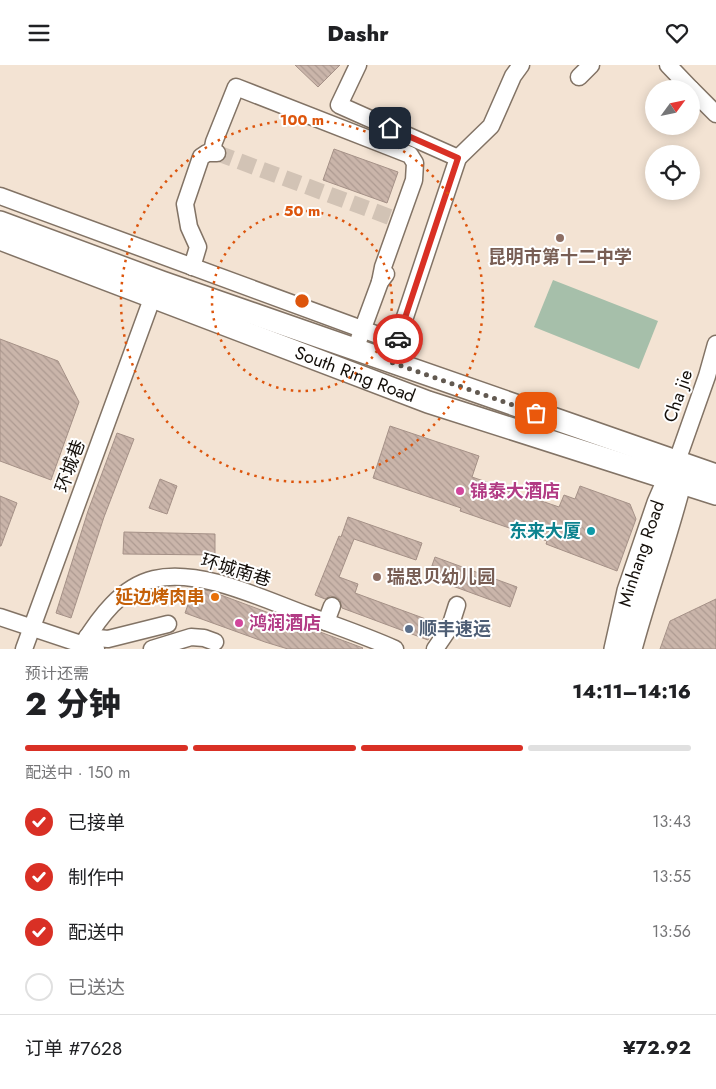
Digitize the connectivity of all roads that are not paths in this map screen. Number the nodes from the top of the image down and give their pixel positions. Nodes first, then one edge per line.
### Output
1 (358, 65) edge
2 (522, 65) edge
3 (591, 65) edge
4 (668, 65) edge
5 (579, 77) dead end
6 (682, 80) edge
7 (700, 98) edge
8 (716, 114) edge
9 (458, 158) junction
10 (0, 196) edge
11 (0, 222) edge
12 (406, 223) dead end
13 (0, 239) edge
14 (192, 267) junction
15 (380, 282) junction
16 (153, 296) junction
17 (363, 329) junction
18 (397, 342) junction
19 (716, 344) edge
20 (355, 350) junction
21 (390, 362) junction
22 (716, 376) edge
23 (678, 471) junction
24 (716, 475) edge
25 (716, 494) edge
26 (457, 605) dead end
27 (332, 606) dead end
28 (0, 617) edge
29 (326, 622) junction
30 (168, 624) dead end
31 (32, 628) junction
32 (215, 642) dead end
33 (87, 645) edge
34 (24, 649) edge
35 (152, 649) edge
36 (395, 649) edge
37 (436, 649) edge
38 (615, 649) edge
39 (631, 649) edge

1 - 9 street
2 - 9 street
3 - 5 street
4 - 6 street
7 - 8 street
9 - 18 street
10 - 14 street
11 - 20 main road, South Ring Road
12 - 15 street
13 - 16 main road, South Ring Road
14 - 15 street
14 - 17 street
15 - 17 street
16 - 23 main road, South Ring Road
16 - 31 street, 环城巷
17 - 18 street
17 - 20 street
18 - 21 street
19 - 23 street, Cha jie
20 - 21 main road, South Ring Road
21 - 23 main road, South Ring Road
22 - 23 street, Cha jie
23 - 24 main road, South Ring Road
23 - 25 main road, South Ring Road
23 - 38 main road, Minhang Road
23 - 39 main road, Minhang Road
26 - 37 street
27 - 29 street
28 - 31 street
29 - 33 street, 环城南巷
29 - 36 street, 环城南巷
30 - 33 street
31 - 33 street
31 - 34 street, 环城巷
32 - 35 street

